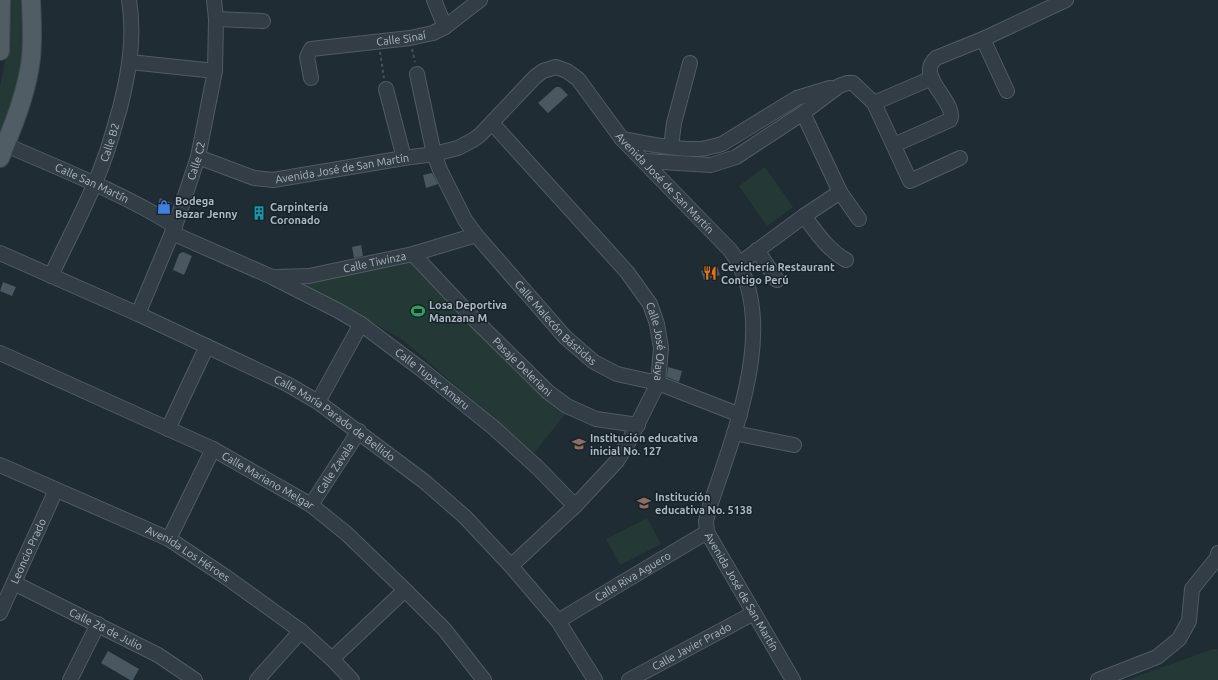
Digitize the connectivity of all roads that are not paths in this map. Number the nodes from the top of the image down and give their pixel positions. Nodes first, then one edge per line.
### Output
1 (31, 0) edge
2 (129, 0) edge
3 (214, 0) edge
4 (434, 0) edge
5 (480, 0) edge
6 (1066, 0) edge
7 (1, 5) edge
8 (216, 19) junction
9 (262, 21) dead end
10 (445, 27) junction
11 (983, 39) junction
12 (0, 51) edge
13 (130, 62) junction
14 (690, 63) dead end
15 (215, 71) junction
16 (417, 74) road end
17 (311, 78) dead end
18 (932, 78) junction
19 (839, 86) junction
20 (386, 89) road end
21 (1007, 91) dead end
22 (874, 103) junction
23 (803, 113) junction
24 (492, 123) junction
25 (622, 139) junction
26 (894, 146) junction
27 (671, 147) junction
28 (3, 152) edge
29 (434, 154) junction
30 (198, 157) junction
31 (404, 158) junction
32 (960, 158) dead end
33 (645, 161) junction
34 (95, 183) junction
35 (840, 192) junction
36 (804, 216) junction
37 (859, 219) dead end
38 (174, 230) junction
39 (476, 235) junction
40 (758, 250) junction
41 (0, 253) edge
42 (414, 254) junction
43 (846, 260) dead end
44 (739, 264) junction
45 (51, 276) junction
46 (272, 277) junction
47 (777, 280) dead end
48 (138, 314) junction
49 (361, 324) junction
50 (207, 346) junction
51 (0, 353) edge
52 (658, 383) junction
53 (318, 402) junction
54 (740, 415) junction
55 (638, 425) junction
56 (168, 429) junction
57 (358, 431) junction
58 (734, 433) junction
59 (794, 445) dead end
60 (213, 449) junction
61 (0, 465) edge
62 (56, 490) junction
63 (311, 505) junction
64 (575, 506) junction
65 (708, 532) junction
66 (169, 539) junction
67 (1218, 553) edge
68 (511, 566) junction
69 (14, 583) junction
70 (405, 590) junction
71 (0, 613) edge
72 (754, 613) junction
73 (558, 621) junction
74 (98, 624) junction
75 (301, 631) junction
76 (332, 659) junction
77 (70, 680) edge
78 (195, 680) edge
79 (257, 680) edge
80 (352, 680) edge
81 (484, 680) edge
82 (595, 680) edge
83 (629, 680) edge
84 (793, 680) edge
85 (1098, 680) edge

1 - 28 main road
2 - 13 street, Calle B2
3 - 8 street, Calle C2
4 - 10 street
5 - 10 street, Calle Sinaí
6 - 11 street
7 - 12 main road
8 - 9 street
8 - 15 street, Calle C2
10 - 17 street, Calle Sinaí
11 - 18 street
11 - 21 street
13 - 15 street
13 - 34 street, Calle B2
14 - 27 street
15 - 30 street, Calle C2
16 - 29 street, Calle Malecón Bástidas
18 - 22 street
18 - 26 street
19 - 22 street
19 - 23 street
19 - 27 street
20 - 31 street
22 - 26 street
23 - 33 street
23 - 35 street
24 - 25 street, Avenida José de San Martín
24 - 29 street, Avenida José de San Martín
24 - 52 street, Calle José Olaya
25 - 27 street
25 - 33 street, Avenida José de San Martín
26 - 32 street
28 - 34 street, Calle San Martín
29 - 31 street, Avenida José de San Martín
29 - 39 street, Calle Malecón Bástidas
30 - 31 street, Avenida José de San Martín
30 - 38 street, Calle C2
33 - 44 street, Avenida José de San Martín
34 - 38 street, Calle San Martín
34 - 45 street, Calle B2
35 - 36 street
35 - 37 street
36 - 40 street
36 - 43 street
38 - 46 street, Calle San Martín
38 - 48 street, Calle C2
39 - 42 street, Calle Tiwinza
39 - 52 street, Calle Malecón Bástidas
40 - 44 street
40 - 47 street
41 - 45 street, Calle María Parado de Bellido
42 - 46 street, Calle Tiwinza
42 - 55 street, Pasaje Deleriani
44 - 54 street, Avenida José de San Martín
45 - 48 street, Calle María Parado de Bellido
46 - 49 street, Calle Tupac Amaru
48 - 50 street, Calle María Parado de Bellido
49 - 53 street
49 - 64 street, Calle Tupac Amaru
50 - 53 street, Calle María Parado de Bellido
50 - 56 street
51 - 56 street, Calle Mariano Melgar
52 - 54 street, Calle Malecón Bástidas
52 - 55 street, Calle José Olaya
53 - 57 street, Calle María Parado de Bellido
54 - 58 street, Avenida José de San Martín
55 - 64 street, Calle José Olaya
56 - 60 street, Calle Mariano Melgar
57 - 63 street, Calle Zavala
57 - 68 street, Calle María Parado de Bellido
58 - 59 street
58 - 65 street, Avenida José de San Martín
60 - 63 street, Calle Mariano Melgar
60 - 66 street
61 - 62 street, Avenida Los Héroes
62 - 66 street, Avenida Los Héroes
62 - 69 street, Leoncio Prado
63 - 70 street, Calle Mariano Melgar
64 - 68 street, Calle José Olaya
65 - 72 street, Avenida José de San Martín
65 - 73 street, Calle Riva Aguero
66 - 75 street, Avenida Los Héroes
67 - 85 street
68 - 73 street, Calle María Parado de Bellido
69 - 71 street, Leoncio Prado
69 - 74 street, Calle 28 de Julio
70 - 76 street
70 - 81 street, Calle Mariano Melgar
72 - 83 street, Calle Javier Prado
72 - 84 street, Avenida José de San Martín
73 - 82 street, Calle María Parado de Bellido
74 - 77 street
74 - 78 street, Calle 28 de Julio
75 - 76 street, Avenida Los Héroes
75 - 79 street
76 - 80 street, Avenida Los Héroes

